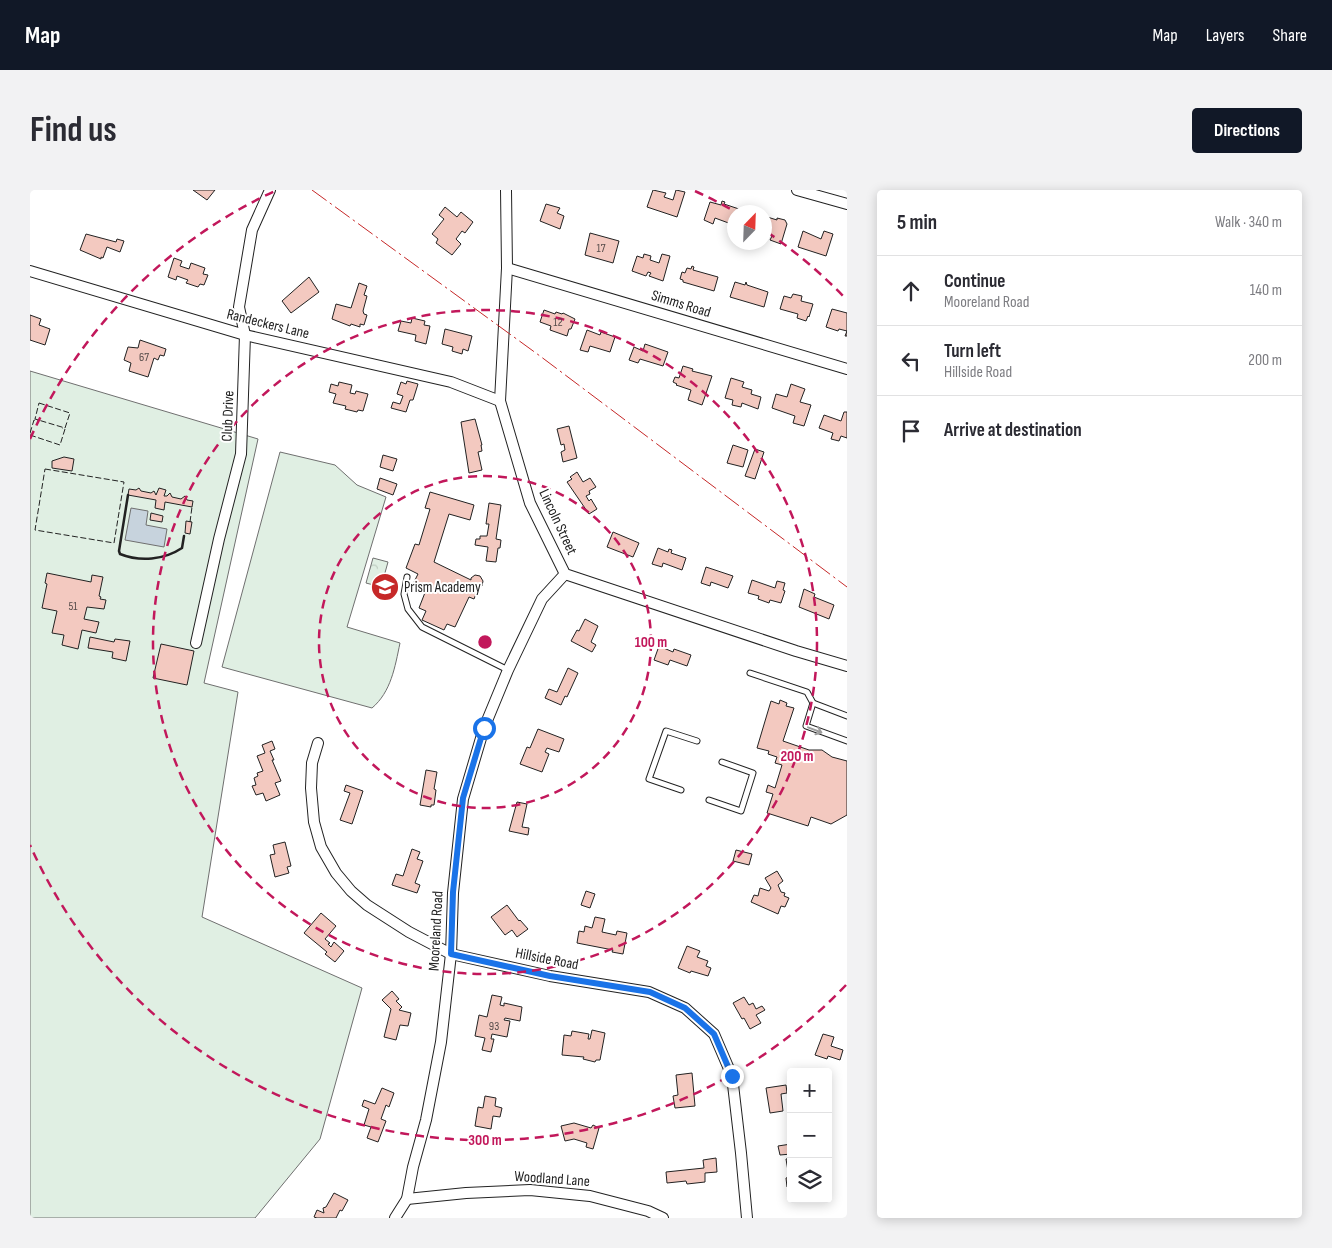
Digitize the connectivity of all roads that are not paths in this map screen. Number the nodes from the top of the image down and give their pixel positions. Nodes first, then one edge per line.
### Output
1 (270, 190) edge
2 (506, 190) edge
3 (797, 190) edge
4 (847, 204) edge
5 (507, 268) junction
6 (30, 271) edge
7 (246, 334) junction
8 (847, 369) edge
9 (500, 402) junction
10 (565, 574) junction
11 (407, 577) dead end
12 (196, 643) dead end
13 (847, 666) edge
14 (508, 670) junction
15 (750, 673) dead end
16 (813, 704) junction
17 (847, 716) edge
18 (697, 741) dead end
19 (318, 742) dead end
20 (847, 742) edge
21 (722, 762) dead end
22 (681, 790) dead end
23 (709, 800) dead end
24 (451, 954) junction
25 (407, 1199) junction
26 (395, 1218) edge
27 (663, 1218) edge
28 (748, 1218) edge

1 - 7 street, Club Drive
2 - 5 street, Lincoln Street
3 - 4 street
5 - 8 street, Simms Road
5 - 9 street, Lincoln Street
6 - 7 street, Randeckers Lane
7 - 9 street, Randeckers Lane
7 - 12 street, Club Drive
9 - 10 street, Lincoln Street
10 - 13 street, Lincoln Street
10 - 14 street, Mooreland Road
11 - 14 lane
14 - 24 street, Mooreland Road
15 - 16 lane
16 - 17 lane
16 -> 20 lane
18 - 22 lane
19 - 24 street, Hillside Road
21 - 23 lane
24 - 25 street, Mooreland Road
24 - 28 street, Hillside Road
25 - 26 street, Mooreland Road
25 - 27 street, Woodland Lane

